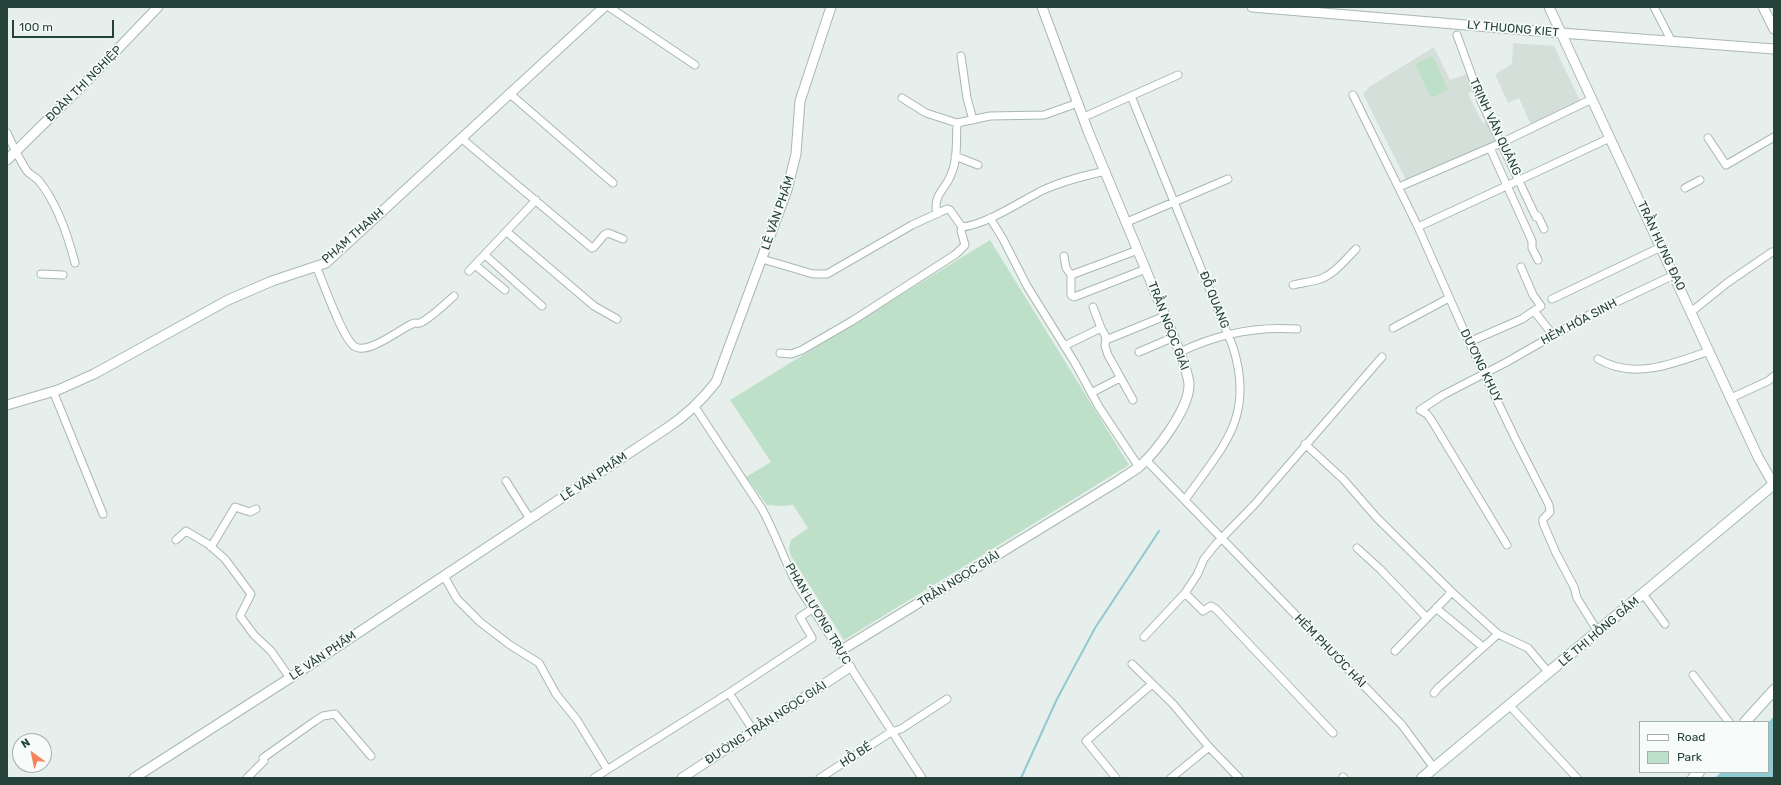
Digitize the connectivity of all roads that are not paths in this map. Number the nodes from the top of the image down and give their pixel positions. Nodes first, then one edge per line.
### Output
1 (158, 7) edge
2 (604, 7) edge
3 (609, 7) edge
4 (831, 7) edge
5 (1042, 7) edge
6 (1252, 7) edge
7 (1549, 7) edge
8 (1654, 7) edge
9 (1763, 7) edge
10 (1326, 10) edge
11 (1774, 30) edge
12 (1562, 33) junction
13 (1457, 35) dead end
14 (1671, 40) junction
15 (1774, 49) edge
16 (962, 56) dead end
17 (695, 65) dead end
18 (1178, 75) dead end
19 (509, 93) junction
20 (1353, 95) dead end
21 (1131, 96) junction
22 (902, 98) dead end
23 (1592, 99) junction
24 (1078, 103) junction
25 (1084, 117) junction
26 (973, 120) junction
27 (957, 123) junction
28 (7, 133) edge
29 (1774, 137) edge
30 (461, 138) junction
31 (1610, 138) junction
32 (1708, 138) dead end
33 (1500, 143) junction
34 (1490, 148) junction
35 (16, 152) junction
36 (955, 156) junction
37 (7, 160) edge
38 (978, 165) dead end
39 (1106, 171) junction
40 (1228, 179) dead end
41 (1520, 180) junction
42 (1700, 180) dead end
43 (613, 183) dead end
44 (1507, 186) junction
45 (1399, 188) junction
46 (1685, 188) dead end
47 (536, 200) junction
48 (1175, 202) junction
49 (937, 214) junction
50 (990, 218) junction
51 (1127, 222) junction
52 (962, 227) junction
53 (1418, 227) junction
54 (1544, 229) dead end
55 (507, 232) junction
56 (623, 239) dead end
57 (1661, 247) junction
58 (1356, 249) dead end
59 (1138, 250) junction
60 (1772, 252) dead end
61 (485, 255) junction
62 (1064, 256) dead end
63 (762, 259) junction
64 (1538, 260) dead end
65 (75, 263) dead end
66 (475, 265) junction
67 (316, 266) junction
68 (1521, 267) dead end
69 (1146, 269) junction
70 (469, 272) dead end
71 (42, 274) dead end
72 (63, 275) dead end
73 (1070, 275) junction
74 (1674, 275) junction
75 (1293, 284) dead end
76 (505, 290) dead end
77 (454, 296) dead end
78 (1449, 298) junction
79 (1552, 299) dead end
80 (542, 306) dead end
81 (1093, 307) dead end
82 (1534, 311) junction
83 (1691, 312) junction
84 (1165, 316) junction
85 (617, 319) dead end
86 (1101, 328) junction
87 (1394, 328) dead end
88 (1297, 329) dead end
89 (1228, 334) junction
90 (1553, 335) junction
91 (1174, 337) junction
92 (1106, 340) junction
93 (1469, 342) junction
94 (1064, 346) junction
95 (1709, 351) junction
96 (1139, 352) dead end
97 (1180, 352) junction
98 (780, 353) dead end
99 (1382, 357) dead end
100 (1598, 359) dead end
101 (1485, 374) junction
102 (1774, 376) edge
103 (1120, 378) junction
104 (53, 391) junction
105 (1092, 392) junction
106 (1731, 398) junction
107 (1133, 400) dead end
108 (7, 405) edge
109 (695, 407) junction
110 (1305, 444) junction
111 (1146, 460) junction
112 (1139, 467) junction
113 (506, 481) dead end
114 (1774, 485) edge
115 (1185, 500) junction
116 (256, 509) dead end
117 (103, 514) dead end
118 (530, 519) junction
119 (1222, 538) junction
120 (176, 540) dead end
121 (1507, 544) dead end
122 (211, 547) junction
123 (1357, 548) dead end
124 (444, 576) junction
125 (1184, 592) junction
126 (1452, 592) junction
127 (1643, 594) junction
128 (1436, 608) junction
129 (812, 609) junction
130 (1427, 618) junction
131 (1666, 624) dead end
132 (1598, 632) junction
133 (1498, 634) junction
134 (1144, 636) dead end
135 (1483, 647) junction
136 (1395, 651) dead end
137 (840, 652) junction
138 (1132, 664) dead end
139 (850, 667) junction
140 (1549, 672) junction
141 (1693, 675) dead end
142 (290, 678) junction
143 (1152, 684) junction
144 (1774, 690) edge
145 (729, 693) junction
146 (1434, 693) dead end
147 (947, 699) dead end
148 (1510, 706) junction
149 (1728, 721) edge
150 (1746, 721) edge
151 (753, 730) junction
152 (891, 732) junction
153 (1333, 733) dead end
154 (1209, 747) junction
155 (371, 756) dead end
156 (1434, 768) junction
157 (607, 769) junction
158 (134, 778) edge
159 (247, 778) edge
160 (594, 778) edge
161 (682, 778) edge
162 (820, 778) edge
163 (922, 778) edge
164 (1116, 778) edge
165 (1171, 778) edge
166 (1239, 778) edge
167 (1422, 778) edge
168 (1577, 778) edge

1 - 35 street, ĐOÀN THỊ NGHIỆP
2 - 19 street, PHẠM THANH
3 - 17 street
4 - 63 street, LÊ VĂN PHẨM
5 - 24 street, TRẦN NGỌC GIẢI
6 - 10 street, LY THUONG KIET
7 - 12 street, TRẦN HƯNG ĐẠO
8 - 14 street
9 - 11 street
10 - 12 street, LY THUONG KIET
12 - 14 street, LY THUONG KIET
12 - 23 street, TRẦN HƯNG ĐẠO
13 - 33 street, TRỊNH VĂN QUẢNG
14 - 15 street, LY THUONG KIET
16 - 26 street
18 - 21 street
19 - 30 street, PHẠM THANH
19 - 43 street
20 - 45 street, DƯƠNG KHUY
21 - 25 street
21 - 48 street, ĐỖ QUANG
22 - 27 street
23 - 31 street, TRẦN HƯNG ĐẠO
23 - 33 street
24 - 25 street, TRẦN NGỌC GIẢI
24 - 26 street
25 - 39 street, TRẦN NGỌC GIẢI
26 - 27 street
27 - 36 street
28 - 35 street
29 - 32 street
30 - 47 street
30 - 67 street, PHẠM THANH
31 - 41 street
31 - 57 street, TRẦN HƯNG ĐẠO
33 - 34 street
33 - 41 street, TRỊNH VĂN QUẢNG
34 - 44 street
34 - 45 street
35 - 37 street, ĐOÀN THỊ NGHIỆP
35 - 65 street
36 - 38 street
36 - 49 street
39 - 50 street
39 - 51 street, TRẦN NGỌC GIẢI
40 - 48 street
41 - 44 street
41 - 54 street, TRỊNH VĂN QUẢNG
42 - 46 street
44 - 53 street
44 - 64 street
45 - 53 street, DƯƠNG KHUY
47 - 55 street
47 - 56 street
48 - 51 street
48 - 89 street, ĐỖ QUANG
49 - 52 street
49 - 63 street
50 - 52 street
50 - 94 street
51 - 59 street, TRẦN NGỌC GIẢI
52 - 98 street
53 - 78 street, DƯƠNG KHUY
55 - 61 street
55 - 85 street
57 - 74 street, TRẦN HƯNG ĐẠO
57 - 79 street
58 - 75 street
59 - 69 street, TRẦN NGỌC GIẢI
59 - 73 street
60 - 83 street
61 - 66 street
61 - 80 street
62 - 73 street
63 - 109 street, LÊ VĂN PHẨM
66 - 70 street
66 - 76 street
67 - 77 street
67 - 104 street, PHẠM THANH
68 - 82 street
69 - 73 street
69 - 84 street, TRẦN NGỌC GIẢI
71 - 72 street
74 - 83 street, TRẦN HƯNG ĐẠO
74 - 90 street, HẺM HÓA SINH
78 - 87 street
78 - 93 street, DƯƠNG KHUY
81 - 86 street
82 - 90 street
82 - 93 street
83 - 95 street, TRẦN HƯNG ĐẠO
84 - 91 street, TRẦN NGỌC GIẢI
84 - 92 street
86 - 92 street
86 - 94 street
88 - 89 street
89 - 97 street
89 - 115 street, ĐỖ QUANG
90 - 101 street, HẺM HÓA SINH
91 - 96 street
91 - 97 street, TRẦN NGỌC GIẢI
92 - 103 street
93 - 101 street, DƯƠNG KHUY
94 - 105 street
95 - 100 street
95 - 106 street, TRẦN HƯNG ĐẠO
97 - 111 street, TRẦN NGỌC GIẢI
99 - 110 street
101 - 121 street, HẺM HÓA SINH
101 - 132 street, DƯƠNG KHUY
102 - 106 street
103 - 105 street
103 - 107 street
104 - 108 street, PHẠM THANH
104 - 117 street
105 - 112 street
106 - 114 street, TRẦN HƯNG ĐẠO
109 - 118 street, LÊ VĂN PHẨM
109 - 129 street, PHAN LƯƠNG TRỰC
110 - 119 street
110 - 126 street
111 - 112 street, TRẦN NGỌC GIẢI
111 - 115 street, HẺM PHƯỚC HẢI
112 - 137 street, TRẦN NGỌC GIẢI
113 - 118 street
114 - 127 main road, LÊ THỊ HỒNG GẤM
115 - 119 street, HẺM PHƯỚC HẢI
116 - 122 street
118 - 124 street, LÊ VĂN PHẨM
119 - 125 street
119 - 156 street, HẺM PHƯỚC HẢI
120 - 122 street
122 - 142 street
123 - 130 street
124 - 142 street, LÊ VĂN PHẨM
124 - 157 street
125 - 134 street
125 - 153 street
126 - 128 street
126 - 133 street
127 - 131 street
127 - 132 main road, LÊ THỊ HỒNG GẤM
128 - 130 street
128 - 135 street
129 - 137 street, PHAN LƯƠNG TRỰC
129 - 145 street
130 - 136 street
132 - 140 main road, LÊ THỊ HỒNG GẤM
133 - 135 street
133 - 140 street
135 - 146 street
137 - 139 street, PHAN LƯƠNG TRỰC
138 - 143 street
139 - 151 street, ĐƯỜNG TRẦN NGỌC GIẢI
139 - 152 street, PHAN LƯƠNG TRỰC
140 - 148 main road, LÊ THỊ HỒNG GẤM
141 - 149 street
142 - 158 street, LÊ VĂN PHẨM
143 - 154 street
143 - 164 street
144 - 150 main road
145 - 151 street
145 - 157 street
147 - 152 street, HỒ BÉ
148 - 156 main road, LÊ THỊ HỒNG GẤM
148 - 168 street
151 - 161 street, ĐƯỜNG TRẦN NGỌC GIẢI
152 - 162 street, HỒ BÉ
152 - 163 street, PHAN LƯƠNG TRỰC
154 - 165 street
154 - 166 street
155 - 159 street
156 - 167 main road, LÊ THỊ HỒNG GẤM
157 - 160 street

